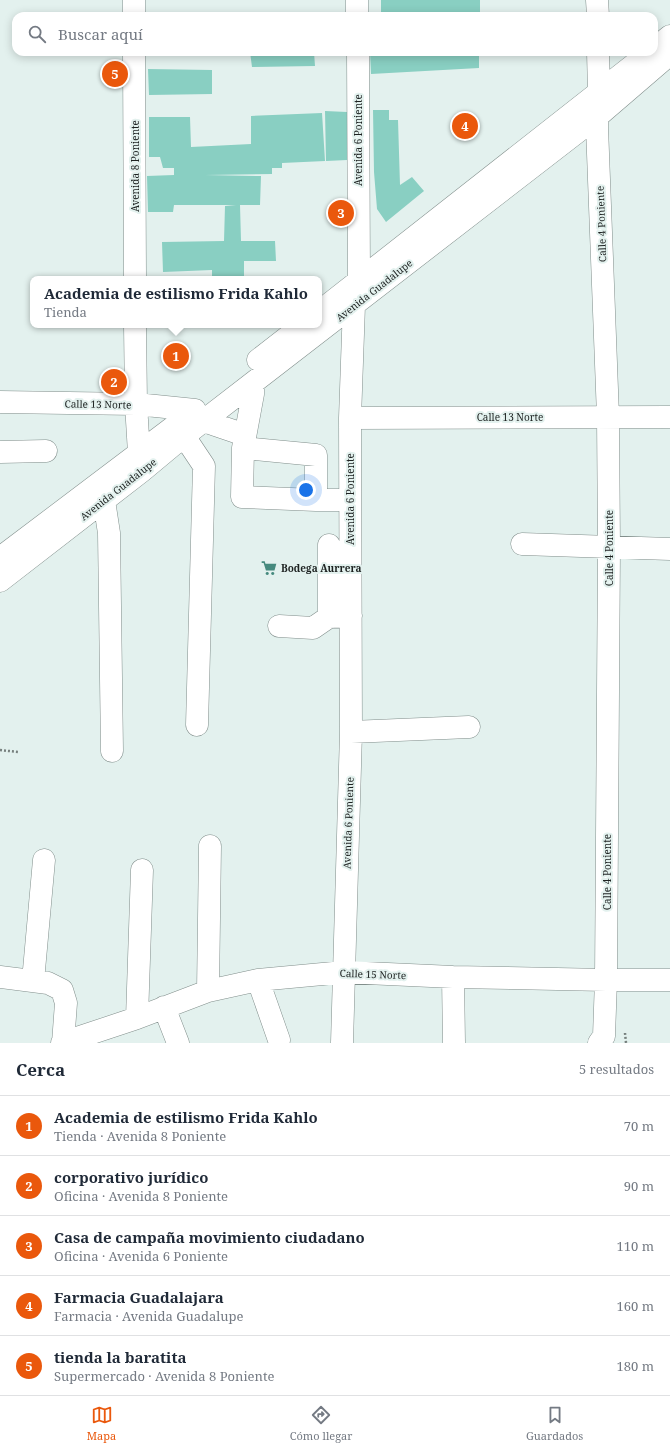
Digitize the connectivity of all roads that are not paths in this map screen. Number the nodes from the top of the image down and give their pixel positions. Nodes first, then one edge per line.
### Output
1 (134, 0) edge
2 (357, 0) edge
3 (598, 0) edge
4 (134, 12) edge
5 (358, 12) edge
6 (598, 12) edge
7 (670, 36) edge
8 (658, 46) edge
9 (670, 54) edge
10 (134, 56) edge
11 (358, 56) edge
12 (598, 56) edge
13 (645, 56) edge
14 (599, 92) junction
15 (598, 116) junction
16 (135, 276) edge
17 (359, 280) junction
18 (354, 305) junction
19 (322, 310) edge
20 (136, 328) edge
21 (300, 328) edge
22 (253, 383) junction
23 (0, 402) edge
24 (136, 404) junction
25 (200, 416) junction
26 (608, 416) junction
27 (670, 416) edge
28 (350, 418) junction
29 (184, 436) junction
30 (244, 442) junction
31 (46, 452) dead end
32 (139, 452) junction
33 (3, 454) edge
34 (316, 500) junction
35 (350, 500) junction
36 (103, 502) junction
37 (522, 544) dead end
38 (329, 545) dead end
39 (609, 548) junction
40 (670, 550) edge
41 (0, 558) edge
42 (0, 581) edge
43 (340, 617) junction
44 (279, 626) dead end
45 (197, 725) dead end
46 (468, 727) dead end
47 (351, 732) junction
48 (112, 751) dead end
49 (210, 846) dead end
50 (44, 860) dead end
51 (142, 870) dead end
52 (344, 972) junction
53 (0, 977) edge
54 (453, 977) junction
55 (258, 980) junction
56 (606, 980) junction
57 (670, 980) edge
58 (33, 981) junction
59 (208, 991) junction
60 (164, 1007) junction
61 (137, 1018) junction
62 (279, 1040) dead end
63 (604, 1041) edge
64 (62, 1043) edge
65 (178, 1043) edge
66 (342, 1043) edge
67 (454, 1043) edge

1 - 4 street
2 - 5 street
3 - 6 street
7 - 8 street
9 - 15 street, Avenida Guadalupe
10 - 16 street, Avenida 8 Poniente
11 - 17 street, Avenida 6 Poniente
12 - 14 street, Calle 4 Poniente
13 - 14 street, Avenida Guadalupe
14 - 15 street, Calle 4 Poniente
14 - 17 street, Avenida Guadalupe
15 - 18 street, Avenida Guadalupe
15 - 26 street, Calle 4 Poniente
17 - 18 street, Avenida 6 Poniente
17 - 19 street, Avenida Guadalupe
18 - 22 street, Avenida Guadalupe
18 - 28 street, Avenida 6 Poniente
20 - 24 street
21 - 25 street, Avenida Guadalupe
22 - 25 street, Avenida Guadalupe
22 - 30 street
23 - 24 street, Calle 13 Norte
24 - 25 street, Calle 13 Norte
24 - 32 street
25 - 29 street, Avenida Guadalupe
25 - 30 street, Calle 13 Norte
25 - 32 street, Avenida Guadalupe
26 - 27 street, Calle 13 Norte
26 - 28 street, Calle 13 Norte
26 - 39 street, Calle 4 Poniente
28 - 35 street, Avenida 6 Poniente
29 - 36 street, Avenida Guadalupe
29 - 45 street
30 - 34 street, Calle 13 Norte
30 - 34 street
31 - 33 street
32 - 41 street, Avenida Guadalupe
34 - 35 street
35 - 43 street, Avenida 6 Poniente
36 - 42 street, Avenida Guadalupe
36 - 48 street
37 - 39 street
38 - 43 street
39 - 40 street
39 - 56 street, Calle 4 Poniente
43 - 44 street
43 - 47 street, Avenida 6 Poniente
46 - 47 street
47 - 52 street, Avenida 6 Poniente
49 - 59 street
50 - 58 street
51 - 61 street
52 - 54 street, Calle 15 Norte
52 - 55 street, Calle 15 Norte
52 - 66 street, Avenida 6 Poniente
53 - 58 street
54 - 56 street, Calle 15 Norte
54 - 67 street
55 - 59 street, Calle 15 Norte
55 - 62 street
56 - 57 street, Calle 15 Norte
56 - 63 street, Calle 4 Poniente
58 - 64 street
59 - 60 street, Calle 15 Norte
60 - 61 street, Calle 15 Norte
60 - 65 street
61 - 64 street, Calle 15 Norte

